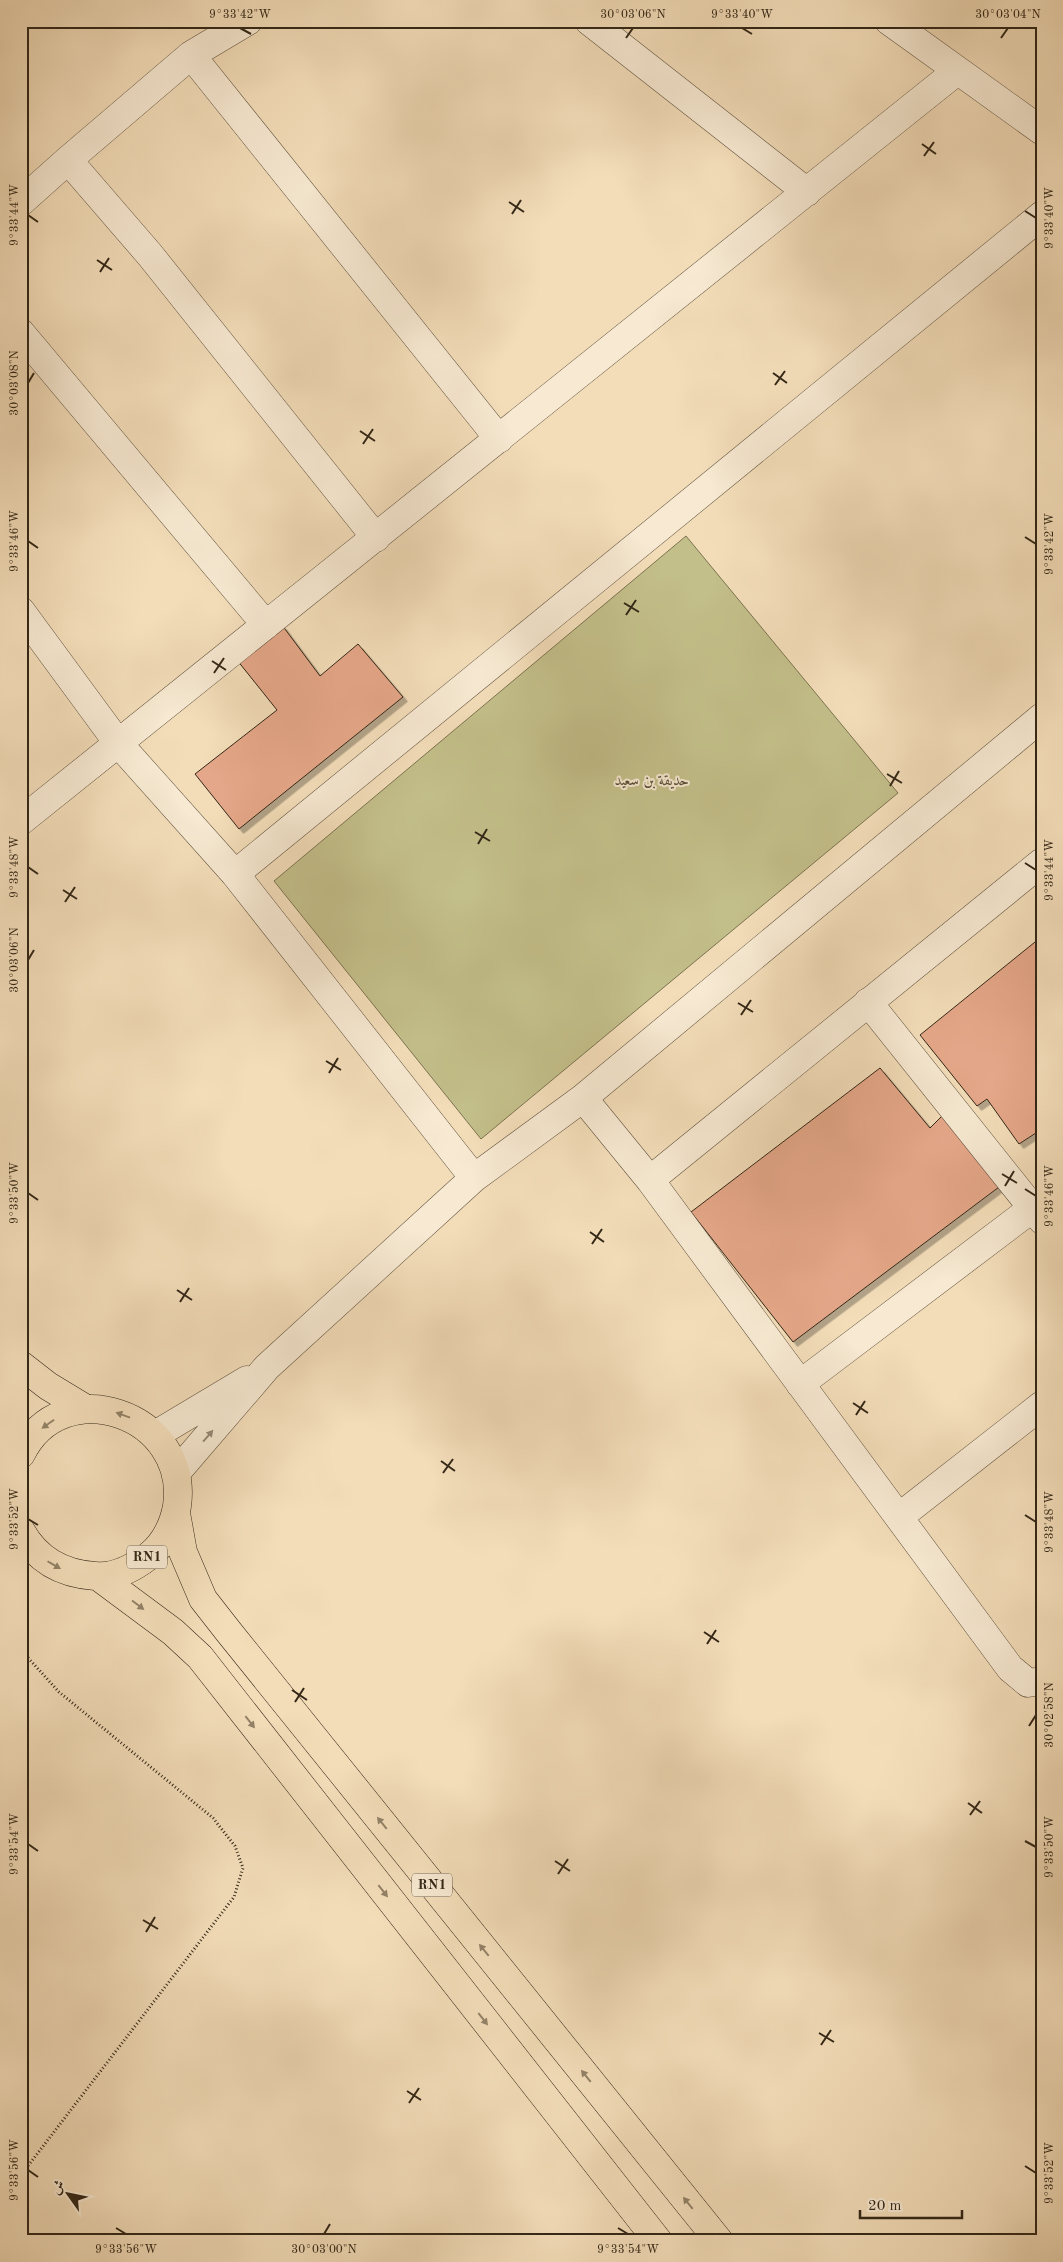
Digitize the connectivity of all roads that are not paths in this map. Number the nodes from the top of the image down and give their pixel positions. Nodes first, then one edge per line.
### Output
1 (248, 21) edge
2 (589, 21) edge
3 (889, 21) edge
4 (191, 55) junction
5 (956, 71) junction
6 (1042, 131) edge
7 (68, 160) junction
8 (807, 192) junction
9 (21, 202) edge
10 (1042, 216) edge
11 (21, 333) edge
12 (499, 439) junction
13 (376, 538) junction
14 (21, 611) edge
15 (266, 626) junction
16 (1042, 716) edge
17 (118, 742) junction
18 (21, 821) edge
19 (235, 874) junction
20 (1037, 875) edge
21 (868, 1002) junction
22 (583, 1098) junction
23 (474, 1178) junction
24 (650, 1180) junction
25 (1039, 1210) edge
26 (21, 1365) edge
27 (267, 1367) junction
28 (800, 1384) junction
29 (1042, 1405) edge
30 (86, 1409) junction
31 (155, 1435) junction
32 (21, 1454) edge
33 (176, 1473) junction
34 (176, 1513) junction
35 (899, 1517) junction
36 (21, 1531) edge
37 (99, 1576) junction
38 (1042, 1681) edge
39 (658, 2241) edge
40 (718, 2241) edge

1 - 4 street
2 - 8 street
3 - 5 street
4 - 7 street
4 - 12 street
5 - 6 street
5 - 8 street
7 - 9 street
7 - 13 street
8 - 12 street
10 - 19 street
11 - 15 street
12 - 13 street
13 - 15 street
14 - 17 street
15 - 17 street
16 - 22 street
17 - 18 street
17 - 19 street
19 - 23 street
20 - 21 street
21 - 24 street
21 - 25 street
22 - 23 street
22 - 24 street
23 - 27 street
24 - 28 street
25 - 28 street
26 - 30 highway, RN1
27 - 31 street
33 -> 27 street
28 - 35 street
29 - 35 street
31 -> 30 highway, RN1
30 -> 32 highway, RN1
31 - 33 highway, RN1
33 - 34 highway, RN1
34 - 37 highway, RN1
40 -> 34 highway, RN1
35 - 38 street
36 -> 37 highway, RN1
37 -> 39 highway, RN1

